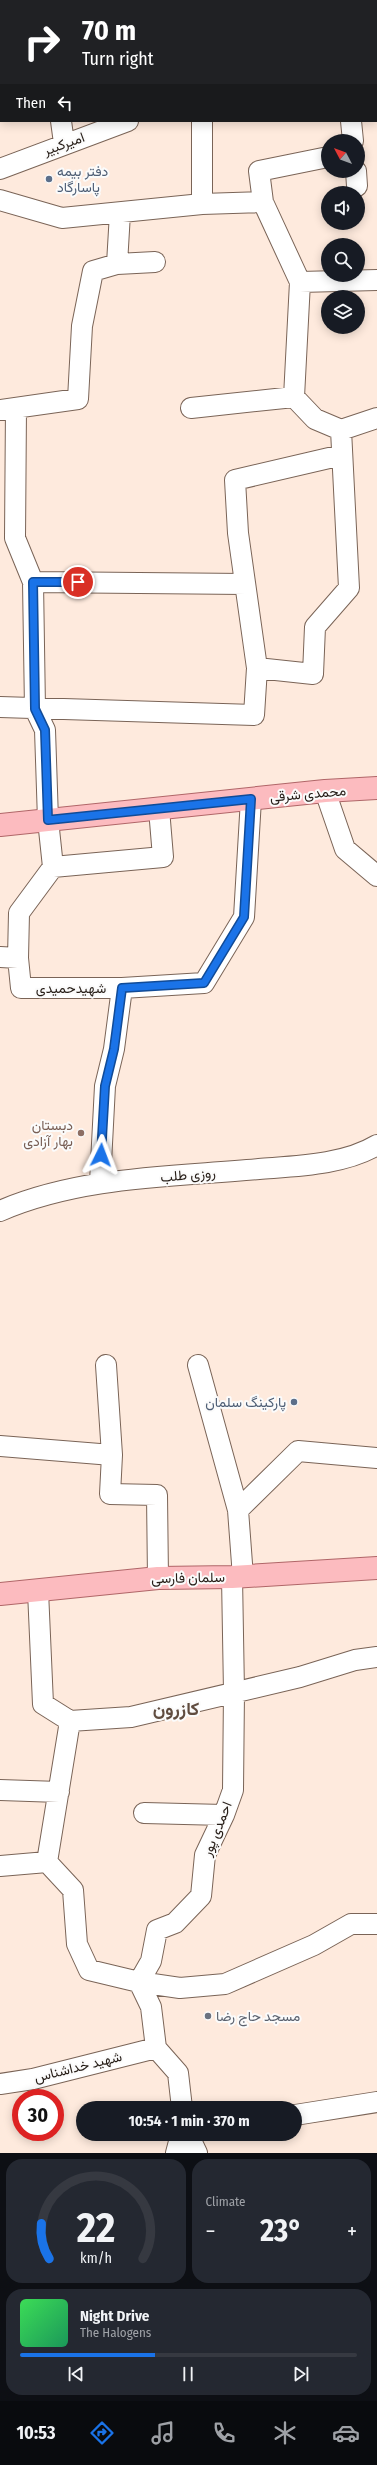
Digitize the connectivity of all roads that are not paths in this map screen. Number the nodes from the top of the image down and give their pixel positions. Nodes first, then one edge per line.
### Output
1 (61, 122) edge
2 (125, 122) edge
3 (202, 122) edge
4 (351, 122) edge
5 (352, 134) edge
6 (64, 143) junction
7 (321, 158) edge
8 (0, 168) edge
9 (0, 200) edge
10 (263, 202) junction
11 (202, 204) junction
12 (120, 213) junction
13 (155, 262) dead end
14 (117, 264) junction
15 (377, 280) edge
16 (300, 282) junction
17 (294, 397) junction
18 (190, 408) dead end
19 (8, 409) edge
20 (377, 418) edge
21 (341, 430) junction
22 (342, 455) junction
23 (33, 582) junction
24 (245, 584) junction
25 (257, 668) junction
26 (0, 707) edge
27 (35, 709) junction
28 (377, 788) edge
29 (325, 791) junction
30 (251, 799) junction
31 (160, 809) junction
32 (48, 820) junction
33 (0, 825) edge
34 (53, 867) junction
35 (377, 876) edge
36 (9, 958) edge
37 (122, 988) junction
38 (377, 1145) edge
39 (100, 1182) junction
40 (0, 1211) edge
41 (106, 1364) dead end
42 (198, 1365) dead end
43 (0, 1446) edge
44 (112, 1455) junction
45 (377, 1458) edge
46 (238, 1510) junction
47 (377, 1568) edge
48 (237, 1577) junction
49 (158, 1578) junction
50 (38, 1590) junction
51 (0, 1594) edge
52 (377, 1657) edge
53 (234, 1692) junction
54 (70, 1721) junction
55 (0, 1790) edge
56 (59, 1792) junction
57 (144, 1813) dead end
58 (224, 1815) junction
59 (47, 1862) junction
60 (0, 1866) edge
61 (377, 1924) edge
62 (139, 1982) junction
63 (156, 2048) junction
64 (0, 2084) edge
65 (181, 2101) edge
66 (377, 2102) edge
67 (302, 2114) edge
68 (179, 2141) edge
69 (191, 2141) edge
70 (176, 2153) edge
71 (197, 2153) edge

1 - 6 street
2 - 6 street, امیرکبیر
3 - 11 street
4 - 5 street
6 - 8 street, امیرکبیر
7 - 10 street
9 - 12 street
10 - 11 street
10 - 16 street
11 - 12 street
12 - 14 street
13 - 14 street
14 - 19 street
15 - 16 street
16 - 17 street
17 - 18 street
17 - 21 street
19 - 23 street
20 - 21 street
21 - 22 street
22 - 24 street
22 - 25 street
23 - 24 street
23 - 27 street
24 - 25 street
25 - 27 street
26 - 27 street
27 - 32 street
28 - 29 main road, محمدی شرقی
29 - 30 main road, محمدی شرقی
29 - 35 street
30 - 31 main road, محمدی شرقی
30 - 37 street
31 - 32 main road, محمدی شرقی
31 - 34 street
32 - 33 main road, محمدی شرقی
32 - 34 street
34 - 36 street
36 - 37 street, شهیدحمیدی
37 - 39 street
38 - 39 street, روزی طلب
39 - 40 street, روزی طلب
41 - 44 street
42 - 46 street, احمدی پور
43 - 44 street
44 - 49 street
45 - 46 street
46 - 48 street, احمدی پور
47 - 48 main road, سلمان فارسی
48 - 49 main road, سلمان فارسی
48 - 53 street, احمدی پور
49 - 50 main road, سلمان فارسی
50 - 51 main road, سلمان فارسی
50 - 54 street
52 - 53 street
53 - 54 street
53 - 58 street, احمدی پور
54 - 56 street
55 - 56 street
56 - 59 street
57 - 58 street
58 - 62 street, احمدی پور
59 - 60 street
59 - 62 street
61 - 62 street
62 - 63 street
63 - 64 street, شهید خداشناس
63 - 65 street
66 - 67 street
68 - 70 street
69 - 71 street

